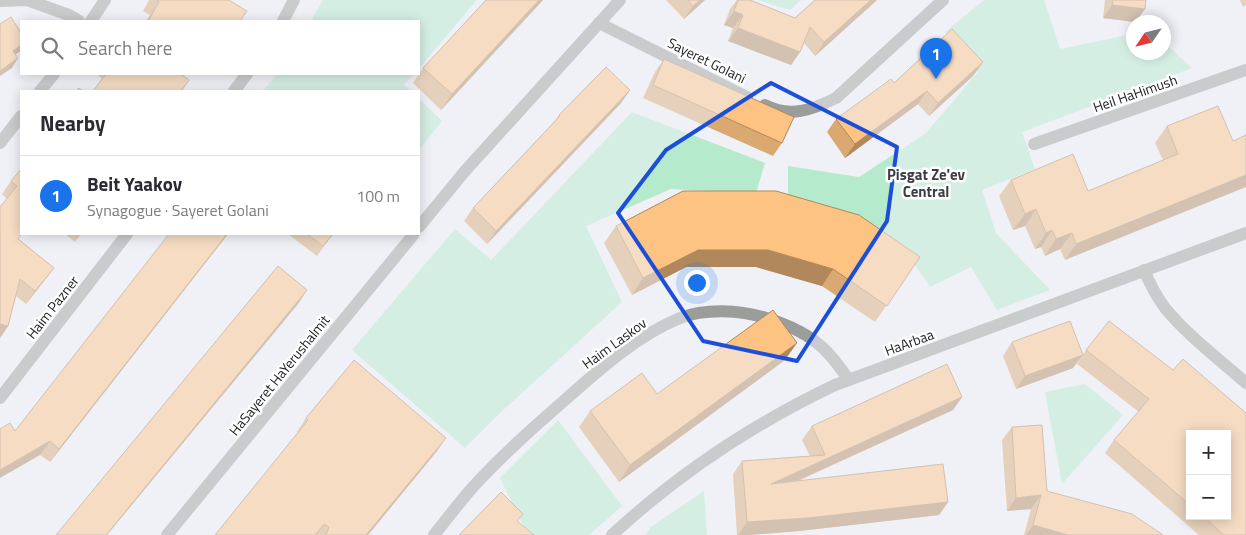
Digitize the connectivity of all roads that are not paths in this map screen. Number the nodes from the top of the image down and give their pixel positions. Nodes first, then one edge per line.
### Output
1 (105, 0) edge
2 (294, 0) edge
3 (620, 0) edge
4 (943, 0) edge
5 (0, 1) edge
6 (77, 20) edge
7 (92, 20) edge
8 (284, 20) edge
9 (599, 23) junction
10 (1246, 70) edge
11 (53, 75) edge
12 (246, 75) edge
13 (41, 90) edge
14 (235, 90) edge
15 (20, 117) edge
16 (0, 143) edge
17 (1034, 144) dead end
18 (420, 226) edge
19 (1246, 233) edge
20 (126, 235) edge
21 (413, 235) edge
22 (1144, 270) junction
23 (849, 380) junction
24 (1246, 383) edge
25 (0, 398) edge
26 (167, 535) edge
27 (434, 535) edge
28 (612, 535) edge

1 - 7 street
2 - 8 street
3 - 9 street
4 - 9 street, Sayeret Golani
5 - 6 street
9 - 18 street
10 - 17 street, Heil HaHimush
11 - 13 street
12 - 14 street
15 - 16 street
19 - 22 street, HaArbaa
20 - 25 street, Haim Pazner
21 - 26 street, HaSayeret HaYerushalmit
22 - 23 street, HaArbaa
22 - 24 street
23 - 27 street, Haim Laskov
23 - 28 street, HaArbaa

